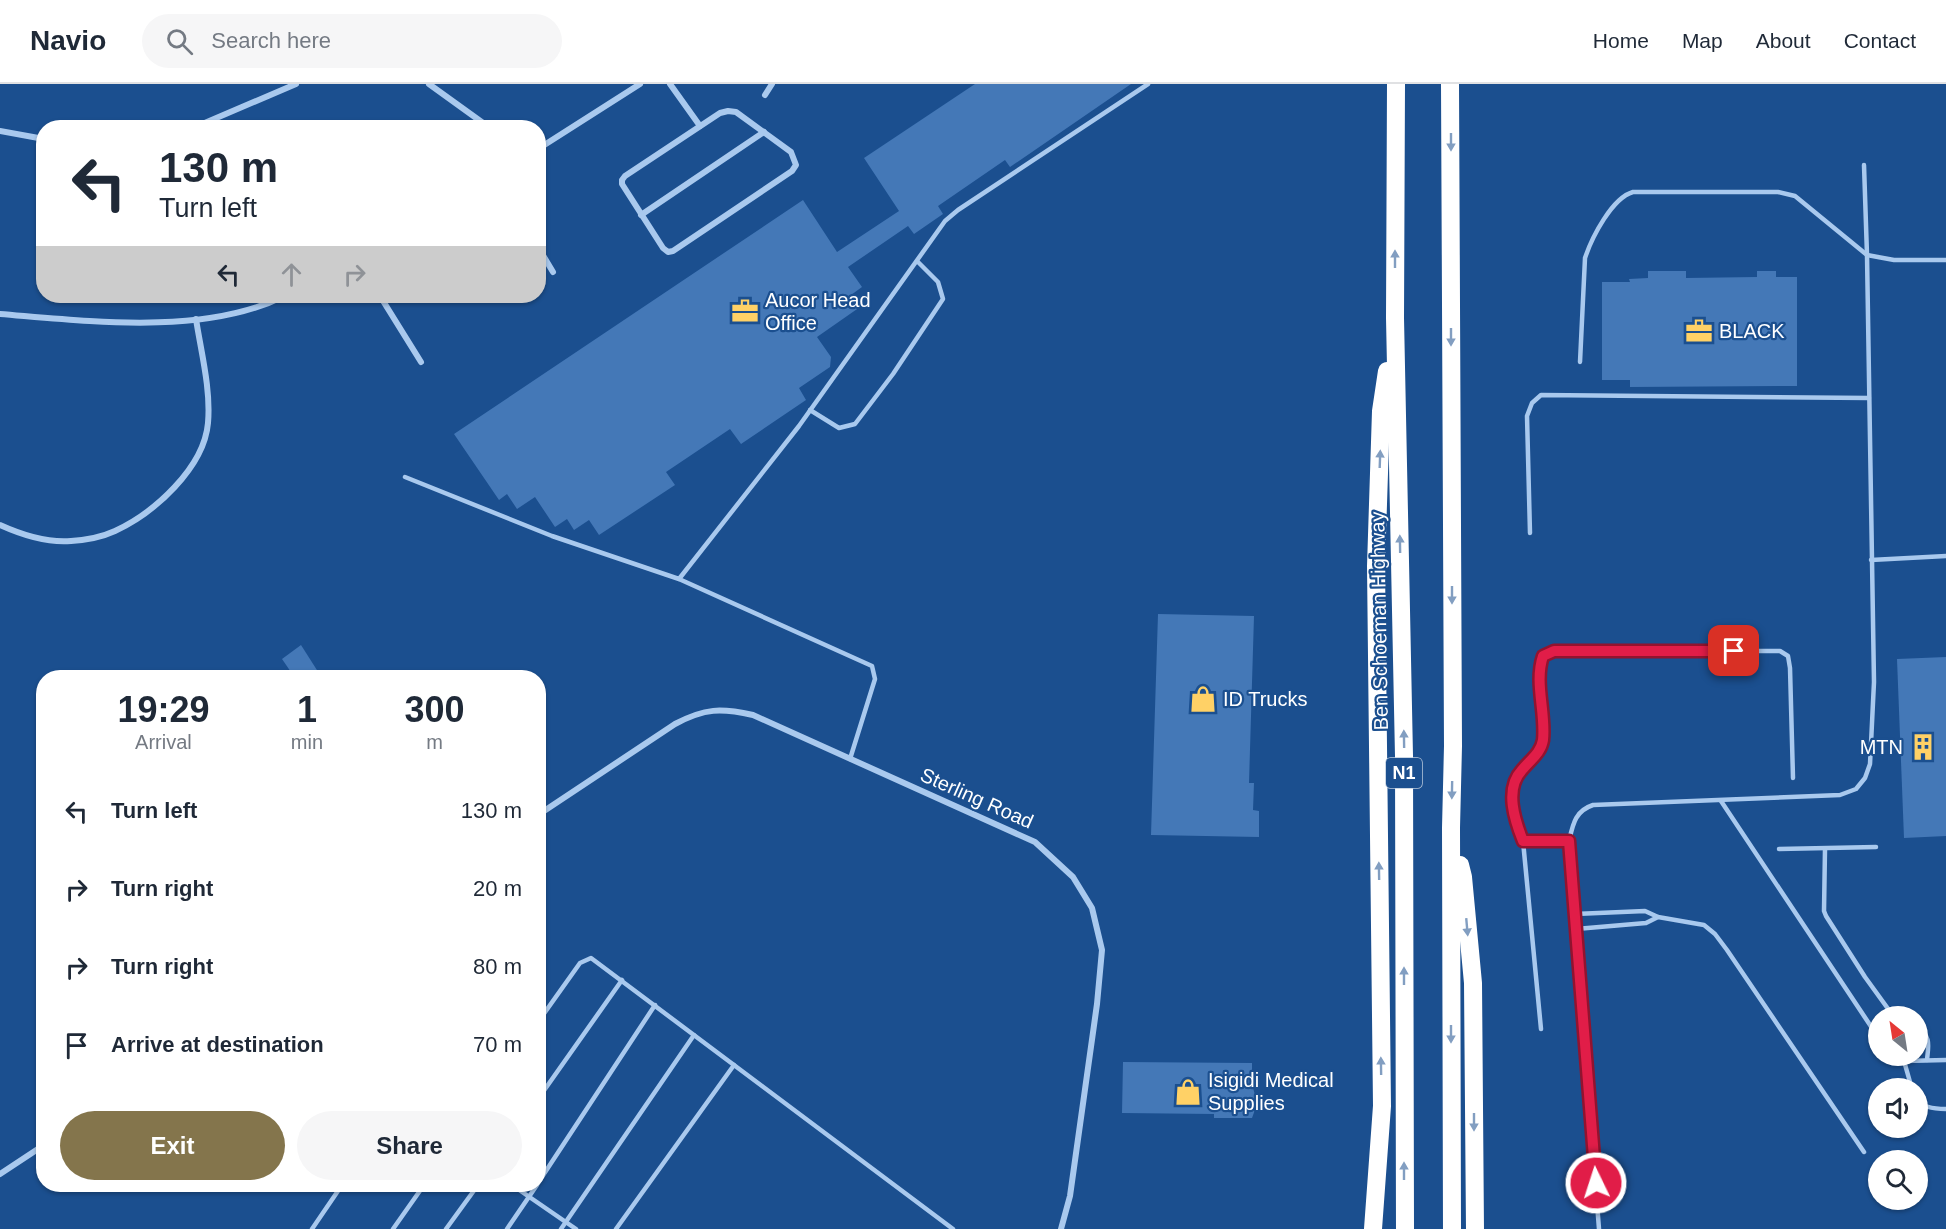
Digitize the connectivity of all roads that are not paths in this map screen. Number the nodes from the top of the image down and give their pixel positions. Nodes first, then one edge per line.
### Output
1 (296, 84) edge
2 (429, 84) edge
3 (640, 84) edge
4 (670, 84) edge
5 (772, 84) edge
6 (1148, 84) edge
7 (1396, 84) edge
8 (1450, 84) edge
9 (765, 95) dead end
10 (212, 120) edge
11 (479, 120) edge
12 (700, 126) junction
13 (0, 131) edge
14 (764, 132) junction
15 (36, 138) edge
16 (546, 144) edge
17 (1864, 165) dead end
18 (641, 215) junction
19 (1867, 255) junction
20 (546, 259) edge
21 (1946, 260) edge
22 (917, 261) junction
23 (554, 272) dead end
24 (270, 303) edge
25 (384, 303) edge
26 (0, 314) edge
27 (1395, 318) junction
28 (196, 319) junction
29 (421, 362) dead end
30 (1580, 362) dead end
31 (1869, 398) junction
32 (810, 411) junction
33 (405, 477) dead end
34 (0, 525) edge
35 (1530, 533) dead end
36 (1946, 556) edge
37 (1871, 560) junction
38 (679, 579) junction
39 (850, 759) junction
40 (1793, 778) dead end
41 (1721, 801) junction
42 (546, 810) edge
43 (1451, 828) junction
44 (1523, 841) junction
45 (1569, 841) junction
46 (1876, 847) dead end
47 (1779, 849) dead end
48 (1825, 849) junction
49 (1575, 914) junction
50 (1658, 917) junction
51 (1576, 929) junction
52 (622, 980) junction
53 (655, 1005) junction
54 (1886, 1006) edge
55 (546, 1011) edge
56 (1868, 1022) edge
57 (1541, 1029) dead end
58 (694, 1035) junction
59 (1928, 1060) edge
60 (1946, 1060) edge
61 (734, 1065) junction
62 (546, 1088) edge
63 (1382, 1106) junction
64 (1928, 1106) edge
65 (1946, 1109) edge
66 (36, 1150) edge
67 (1864, 1152) dead end
68 (546, 1172) edge
69 (0, 1174) edge
70 (337, 1192) edge
71 (419, 1192) edge
72 (473, 1192) edge
73 (522, 1192) edge
74 (532, 1192) edge
75 (529, 1197) junction
76 (566, 1222) junction
77 (312, 1229) edge
78 (393, 1229) edge
79 (446, 1229) edge
80 (507, 1229) edge
81 (561, 1229) edge
82 (576, 1229) edge
83 (616, 1229) edge
84 (953, 1229) edge
85 (1061, 1229) edge
86 (1373, 1229) edge
87 (1383, 1229) edge
88 (1405, 1229) edge
89 (1452, 1229) edge
90 (1475, 1229) edge
91 (1599, 1229) edge

1 - 10 street
2 - 11 street
3 - 16 street
4 - 12 street
5 - 9 street
6 - 22 lane
27 -> 7 highway, Ben Schoeman Highway
8 -> 43 highway
12 - 14 street
12 - 18 street
13 - 15 street
14 - 18 street
14 - 18 street
17 - 19 lane
19 - 21 lane
19 - 30 lane
19 - 31 lane
20 - 23 street
22 - 32 lane
22 - 32 lane
24 - 28 street
25 - 29 street
26 - 28 street
63 -> 27 highway
88 -> 27 highway, Ben Schoeman Highway / N1
28 - 34 street
31 - 35 lane
31 - 37 lane
32 - 38 lane
33 - 38 lane
36 - 37 lane
37 - 41 lane
38 - 39 lane
39 - 42 street, Sterling Road
39 - 85 street, Sterling Road
40 - 44 lane
41 - 45 lane
41 - 56 lane
43 -> 89 highway
43 -> 90 highway
44 - 45 lane
44 - 57 lane
45 - 49 lane
46 - 48 lane
47 - 48 lane
48 - 54 lane
49 - 50 lane
49 - 51 lane
50 - 51 lane
50 - 67 lane
51 - 91 lane
52 - 53 lane
52 - 55 lane
52 - 62 lane
53 - 58 lane
53 - 68 lane
58 - 61 lane
58 - 76 lane
59 - 60 lane
61 - 83 lane
61 - 84 lane
63 - 86 highway
63 - 87 highway
64 - 65 lane
66 - 69 street
70 - 77 lane
71 - 78 lane
72 - 79 lane
73 - 75 lane
74 - 75 lane
75 - 76 lane
75 - 80 lane
76 - 81 lane
76 - 82 lane

